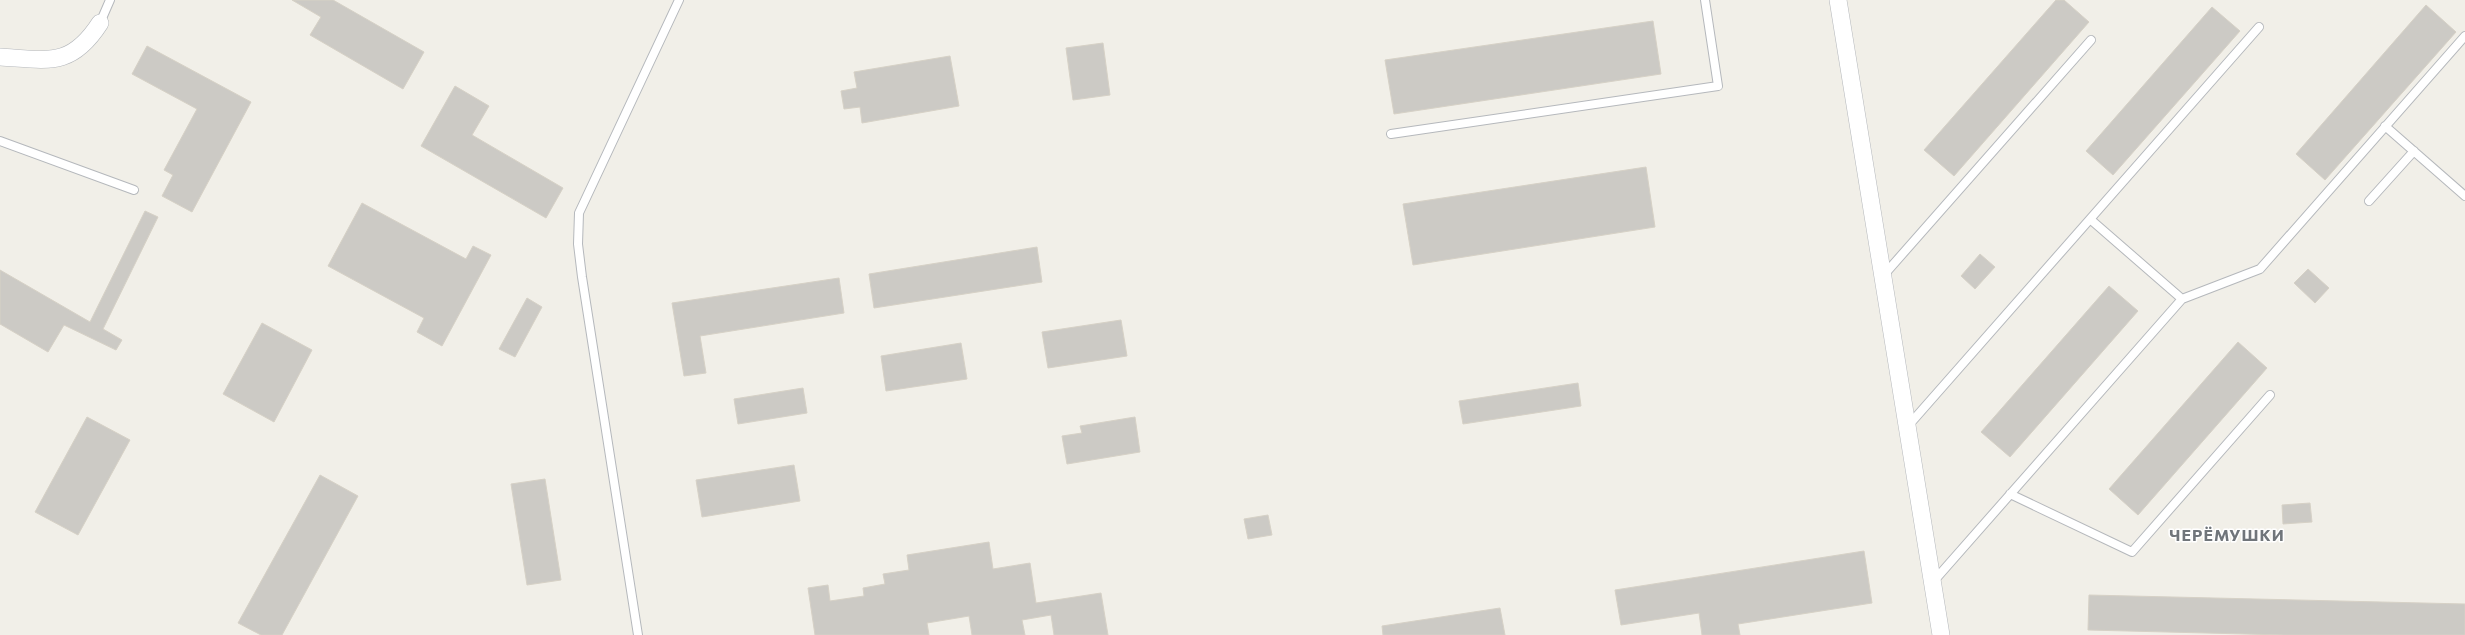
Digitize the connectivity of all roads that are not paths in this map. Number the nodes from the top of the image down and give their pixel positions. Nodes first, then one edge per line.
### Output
1 (110, 0) edge
2 (679, 0) edge
3 (1705, 0) edge
4 (1838, 0) edge
5 (100, 23) joint
6 (2259, 27) dead end
7 (2465, 36) edge
8 (2091, 40) dead end
9 (0, 57) edge
10 (2385, 126) junction
11 (1391, 134) dead end
12 (0, 141) edge
13 (2414, 151) junction
14 (134, 190) dead end
15 (2465, 196) edge
16 (2369, 201) dead end
17 (2090, 219) junction
18 (1883, 276) junction
19 (2182, 298) junction
20 (2270, 395) dead end
21 (1907, 427) junction
22 (2010, 494) junction
23 (1932, 582) junction
24 (638, 635) edge
25 (1940, 635) edge

1 - 5 lane
2 - 24 lane
3 - 11 lane
4 - 18 street
5 - 9 street
6 - 17 lane
7 - 10 lane
8 - 18 lane
10 - 13 lane
10 - 19 lane
12 - 14 lane
13 - 15 lane
13 - 16 lane
17 - 19 lane
17 - 21 lane
18 - 21 street
19 - 22 lane
20 - 22 lane
21 - 23 street
22 - 23 lane
23 - 25 street

